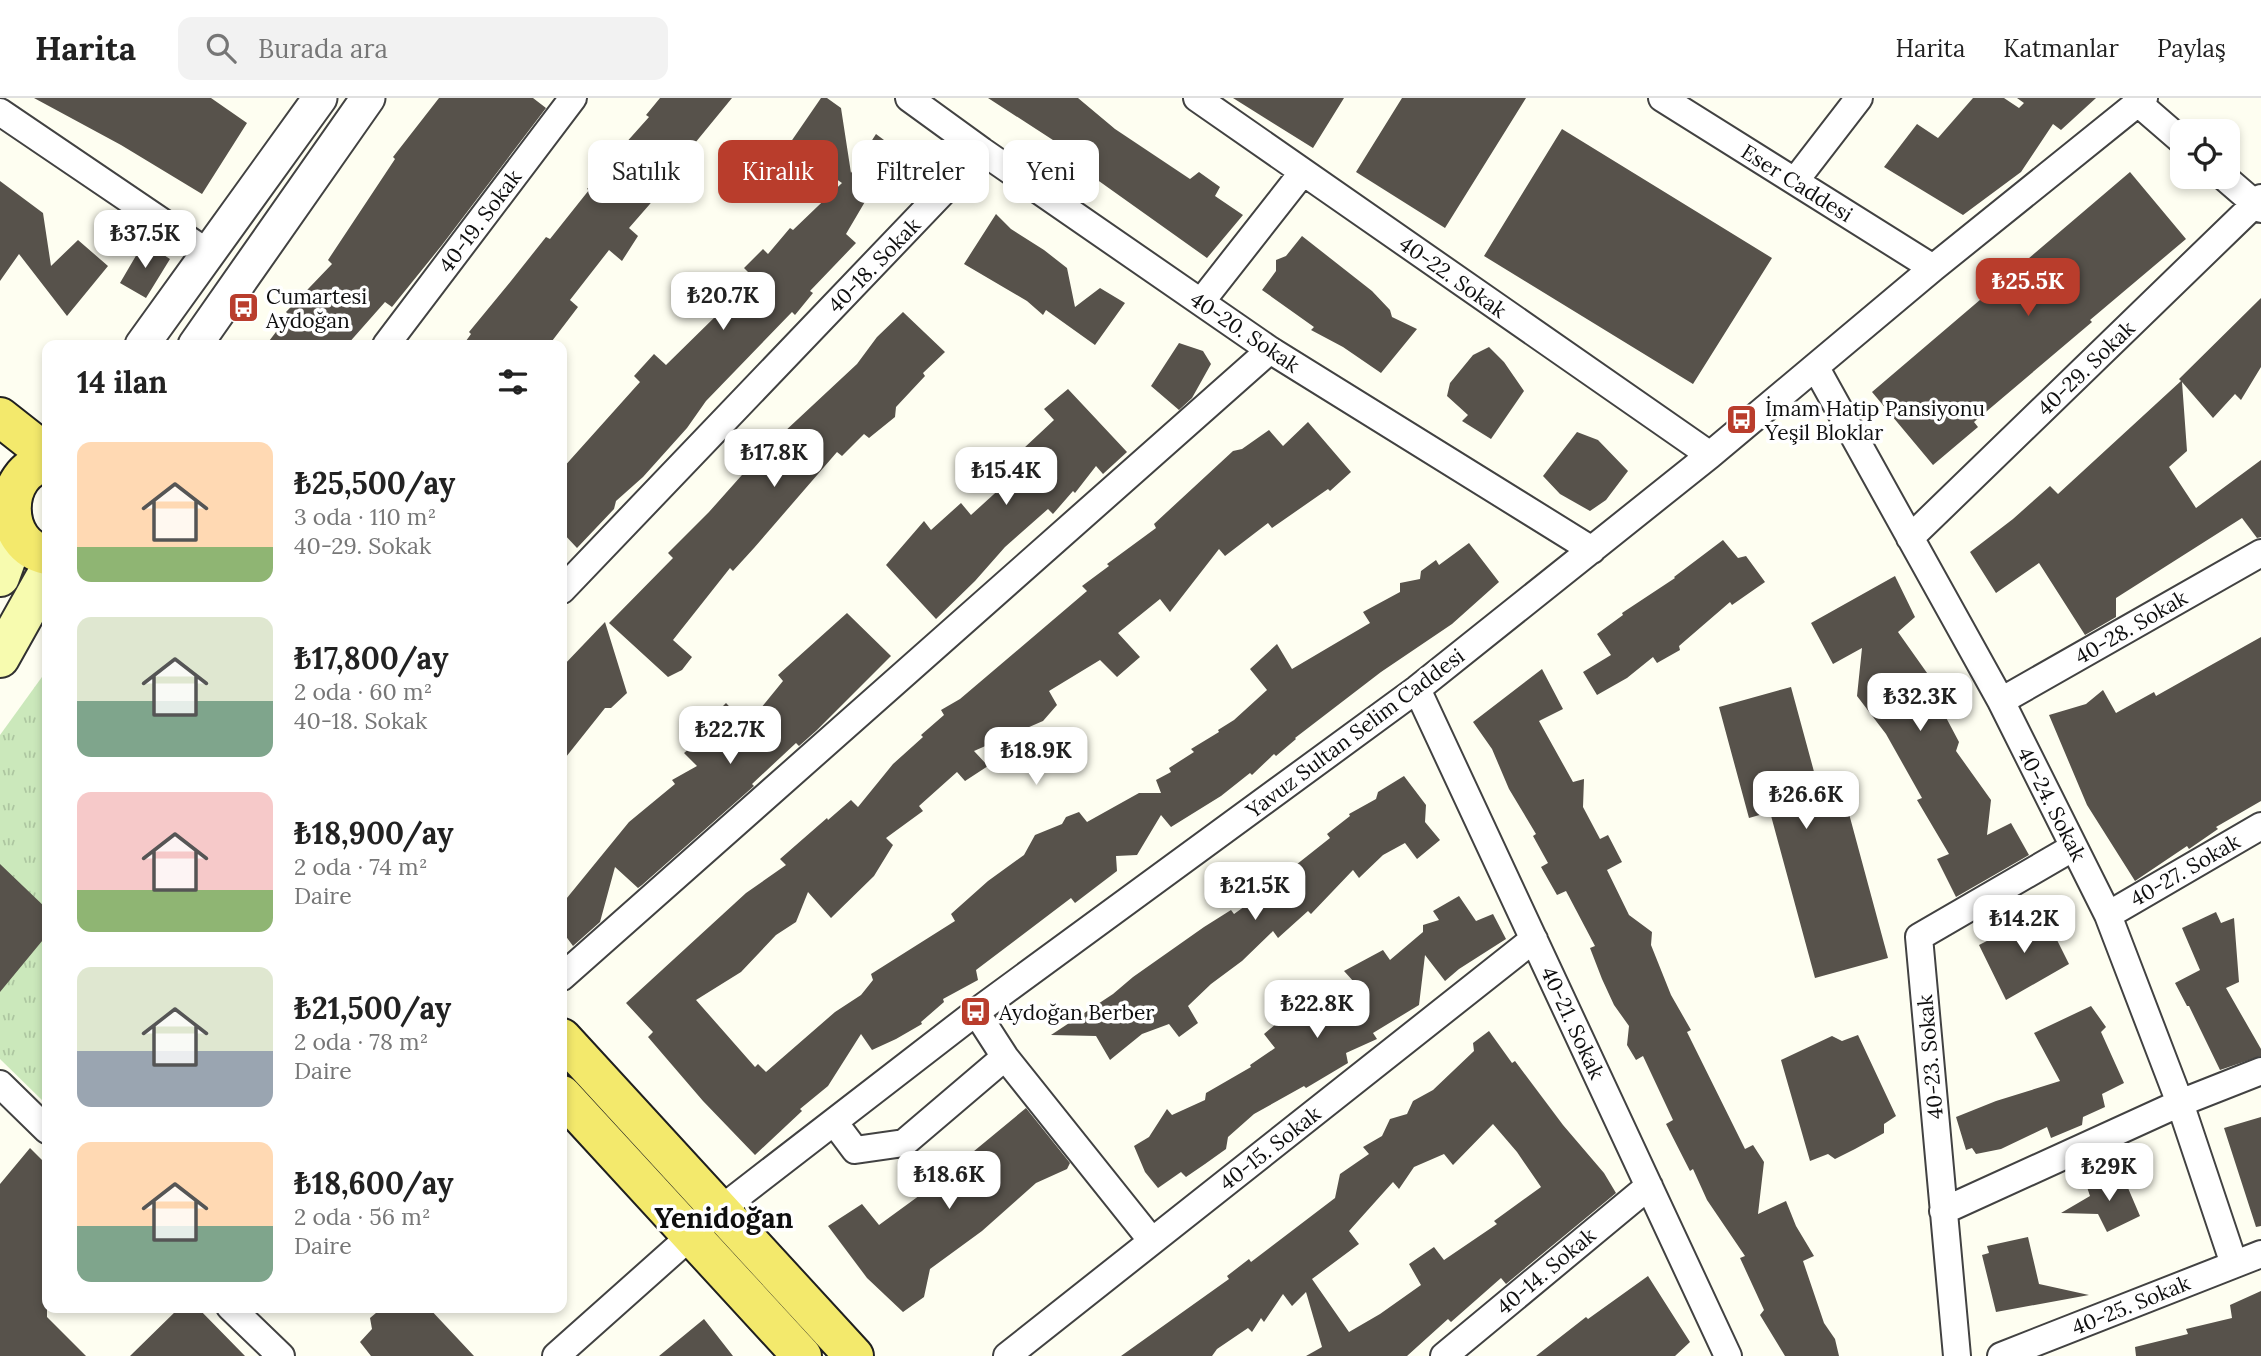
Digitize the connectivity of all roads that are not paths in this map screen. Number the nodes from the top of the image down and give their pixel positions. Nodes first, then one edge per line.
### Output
1 (320, 98) edge
2 (369, 98) edge
3 (573, 98) edge
4 (909, 98) edge
5 (1197, 98) edge
6 (1662, 98) edge
7 (1859, 98) edge
8 (2141, 101) edge
9 (0, 112) edge
10 (2170, 129) edge
11 (967, 140) edge
12 (989, 156) edge
13 (1303, 172) junction
14 (1795, 181) junction
15 (2240, 189) edge
16 (932, 203) edge
17 (2259, 204) edge
18 (208, 253) junction
19 (1933, 268) junction
20 (1201, 302) junction
21 (146, 340) edge
22 (199, 340) edge
23 (390, 340) edge
24 (1270, 350) junction
25 (1816, 368) junction
26 (0, 417) edge
27 (42, 450) edge
28 (1710, 455) junction
29 (42, 464) edge
30 (8, 521) edge
31 (1910, 538) junction
32 (1592, 550) junction
33 (42, 553) edge
34 (2261, 553) edge
35 (0, 577) edge
36 (42, 583) edge
37 (567, 585) edge
38 (0, 658) edge
39 (1417, 689) junction
40 (2001, 701) junction
41 (2261, 826) edge
42 (2074, 847) junction
43 (2108, 915) junction
44 (1534, 939) junction
45 (567, 973) edge
46 (976, 1012) junction
47 (567, 1043) edge
48 (1005, 1058) junction
49 (2261, 1070) edge
50 (2, 1091) edge
51 (567, 1101) edge
52 (2180, 1103) junction
53 (834, 1122) junction
54 (42, 1126) edge
55 (1649, 1186) junction
56 (721, 1209) junction
57 (1943, 1211) junction
58 (691, 1238) junction
59 (1152, 1241) junction
60 (2261, 1254) edge
61 (2234, 1264) junction
62 (236, 1313) edge
63 (281, 1356) edge
64 (556, 1356) edge
65 (802, 1356) edge
66 (853, 1356) edge
67 (1007, 1356) edge
68 (1444, 1356) edge
69 (1728, 1356) edge
70 (1957, 1356) edge
71 (2001, 1356) edge

1 - 18 street
2 - 22 street
3 - 23 street, 40-19. Sokak
4 - 11 street, 40-20. Sokak
5 - 13 street, 40-22. Sokak
6 - 14 street, Eser Caddesi
7 - 14 street
8 - 10 street
8 - 19 street, Yavuz Sultan Selim Caddesi
9 - 18 street
12 - 20 street, 40-20. Sokak
13 - 20 street
13 - 28 street, 40-22. Sokak
14 - 19 street, Eser Caddesi
15 - 17 street
16 - 37 street, 40-18. Sokak
17 - 31 street, 40-29. Sokak
18 - 21 street
19 - 25 street, Yavuz Sultan Selim Caddesi
20 - 24 street, 40-20. Sokak
24 - 32 street, 40-20. Sokak
24 - 45 street
25 - 28 street, Yavuz Sultan Selim Caddesi
25 - 31 street, 40-24. Sokak
26 - 27 main road
28 - 32 street, Yavuz Sultan Selim Caddesi
29 - 30 main road
30 - 33 main road
30 - 35 main road
31 - 40 street, 40-24. Sokak
32 - 39 street, Yavuz Sultan Selim Caddesi
34 - 40 street, 40-28. Sokak
36 - 38 main road
39 - 44 street, 40-21. Sokak
39 - 46 street, Yavuz Sultan Selim Caddesi
40 - 42 street, 40-24. Sokak
41 - 43 street, 40-27. Sokak
42 - 43 street, 40-24. Sokak
42 - 57 street, 40-23. Sokak
43 - 52 street, 40-24. Sokak
44 - 55 street, 40-21. Sokak
44 - 59 street, 40-15. Sokak
46 - 48 street
46 - 53 street, Yavuz Sultan Selim Caddesi
47 - 56 main road
48 - 53 street
48 - 59 street
49 - 52 street
50 - 54 street
51 - 58 main road
52 - 57 street
52 - 61 street, 40-24. Sokak
53 - 56 street, Yavuz Sultan Selim Caddesi
55 - 68 street, 40-14. Sokak
55 - 69 street, 40-21. Sokak
56 - 58 street, Yavuz Sultan Selim Caddesi
56 - 66 main road
57 - 70 street, 40-23. Sokak
58 - 64 street, Yavuz Sultan Selim Caddesi
58 - 65 main road
59 - 67 street, 40-15. Sokak
60 - 61 street, 40-25. Sokak
61 - 71 street, 40-25. Sokak
62 - 63 street

